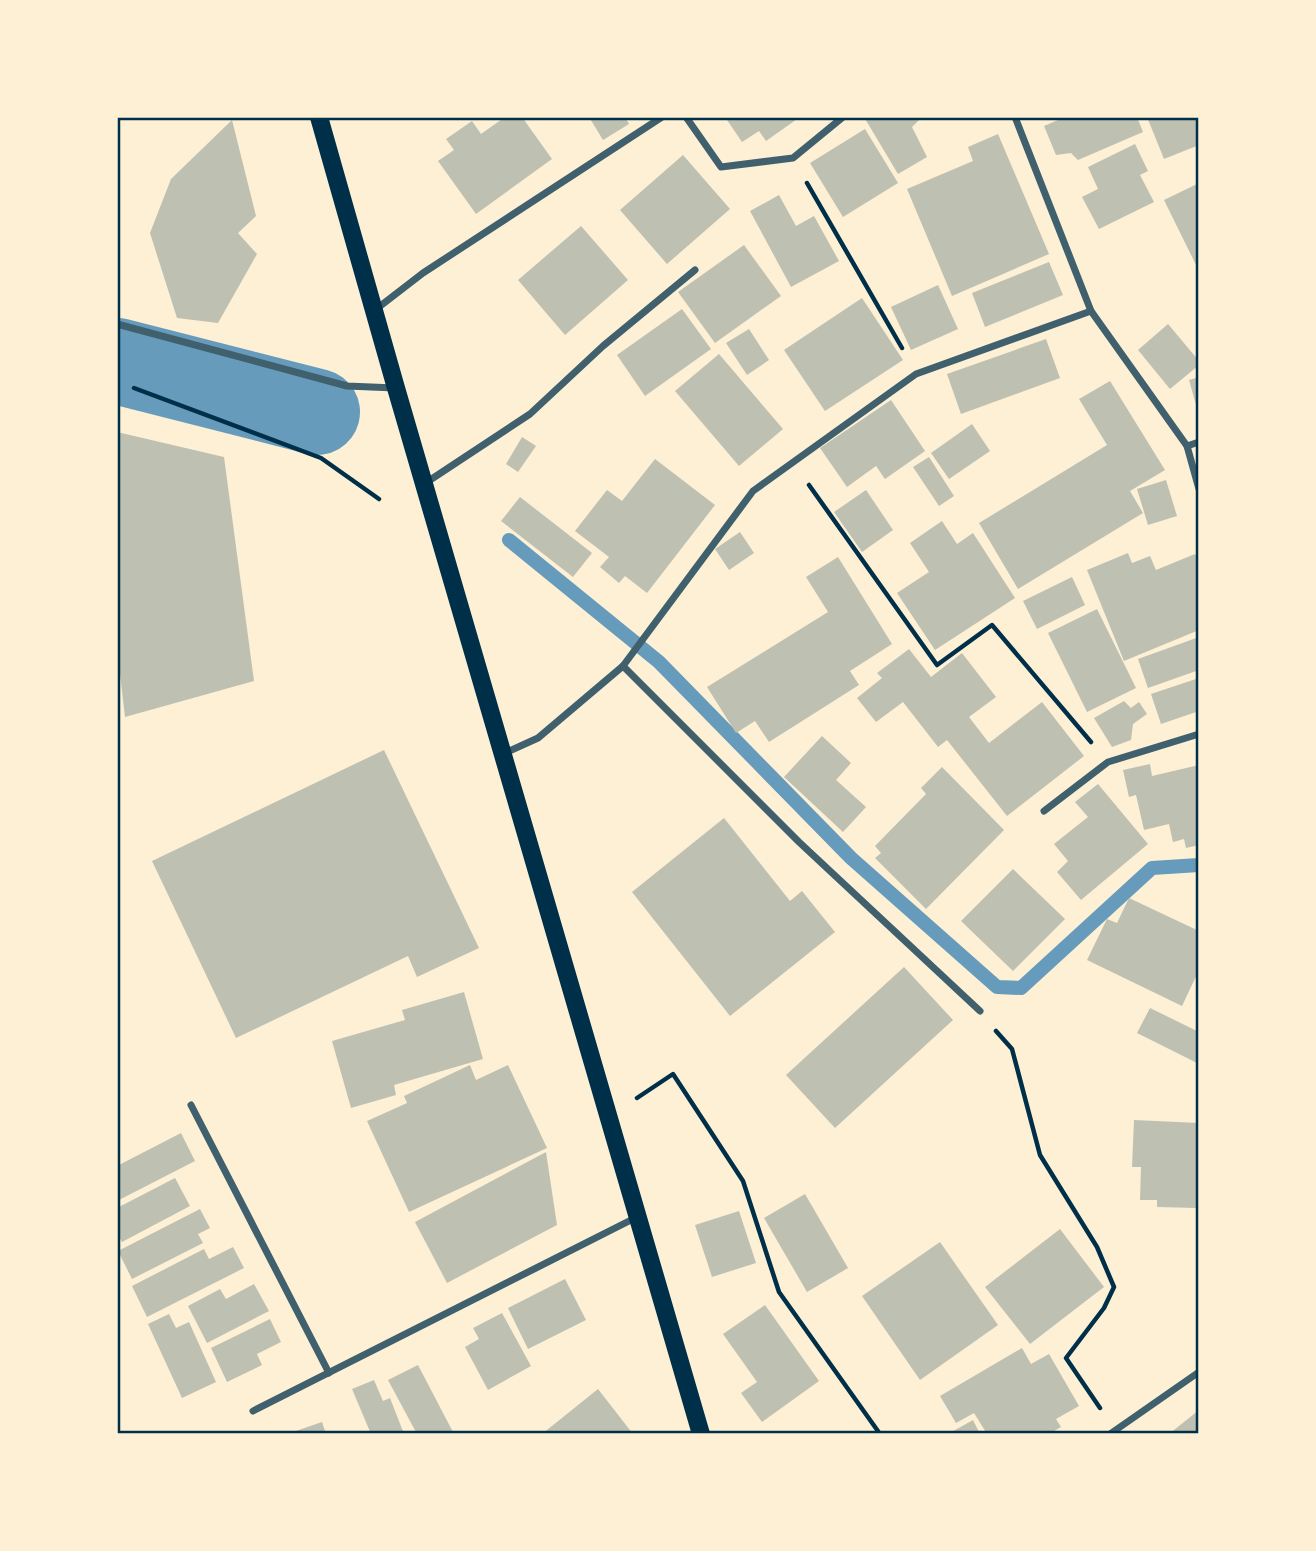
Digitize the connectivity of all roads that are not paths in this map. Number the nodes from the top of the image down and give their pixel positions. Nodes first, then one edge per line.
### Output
1 (319, 117) edge
2 (662, 117) edge
3 (686, 117) edge
4 (843, 117) edge
5 (1015, 117) edge
6 (695, 270) dead end
7 (374, 311) junction
8 (1091, 311) junction
9 (117, 324) edge
10 (396, 388) junction
11 (1199, 442) edge
12 (1187, 446) junction
13 (424, 484) junction
14 (1199, 489) edge
15 (623, 666) junction
16 (1199, 734) edge
17 (502, 754) junction
18 (1044, 811) dead end
19 (980, 1011) road end
20 (191, 1105) dead end
21 (637, 1216) junction
22 (1199, 1372) edge
23 (329, 1373) junction
24 (253, 1411) dead end
25 (1113, 1432) edge
26 (701, 1434) edge

1 - 7 main road
2 - 7 street
3 - 4 street
5 - 8 street
6 - 13 street
7 - 10 main road
8 - 12 street
8 - 15 street
9 - 10 street
10 - 13 main road
11 - 12 street
12 - 14 street
13 - 17 main road
15 - 17 street
15 - 19 street
16 - 18 street
17 - 21 main road
20 - 23 street
21 - 23 street
21 - 26 main road
22 - 25 street
23 - 24 street

